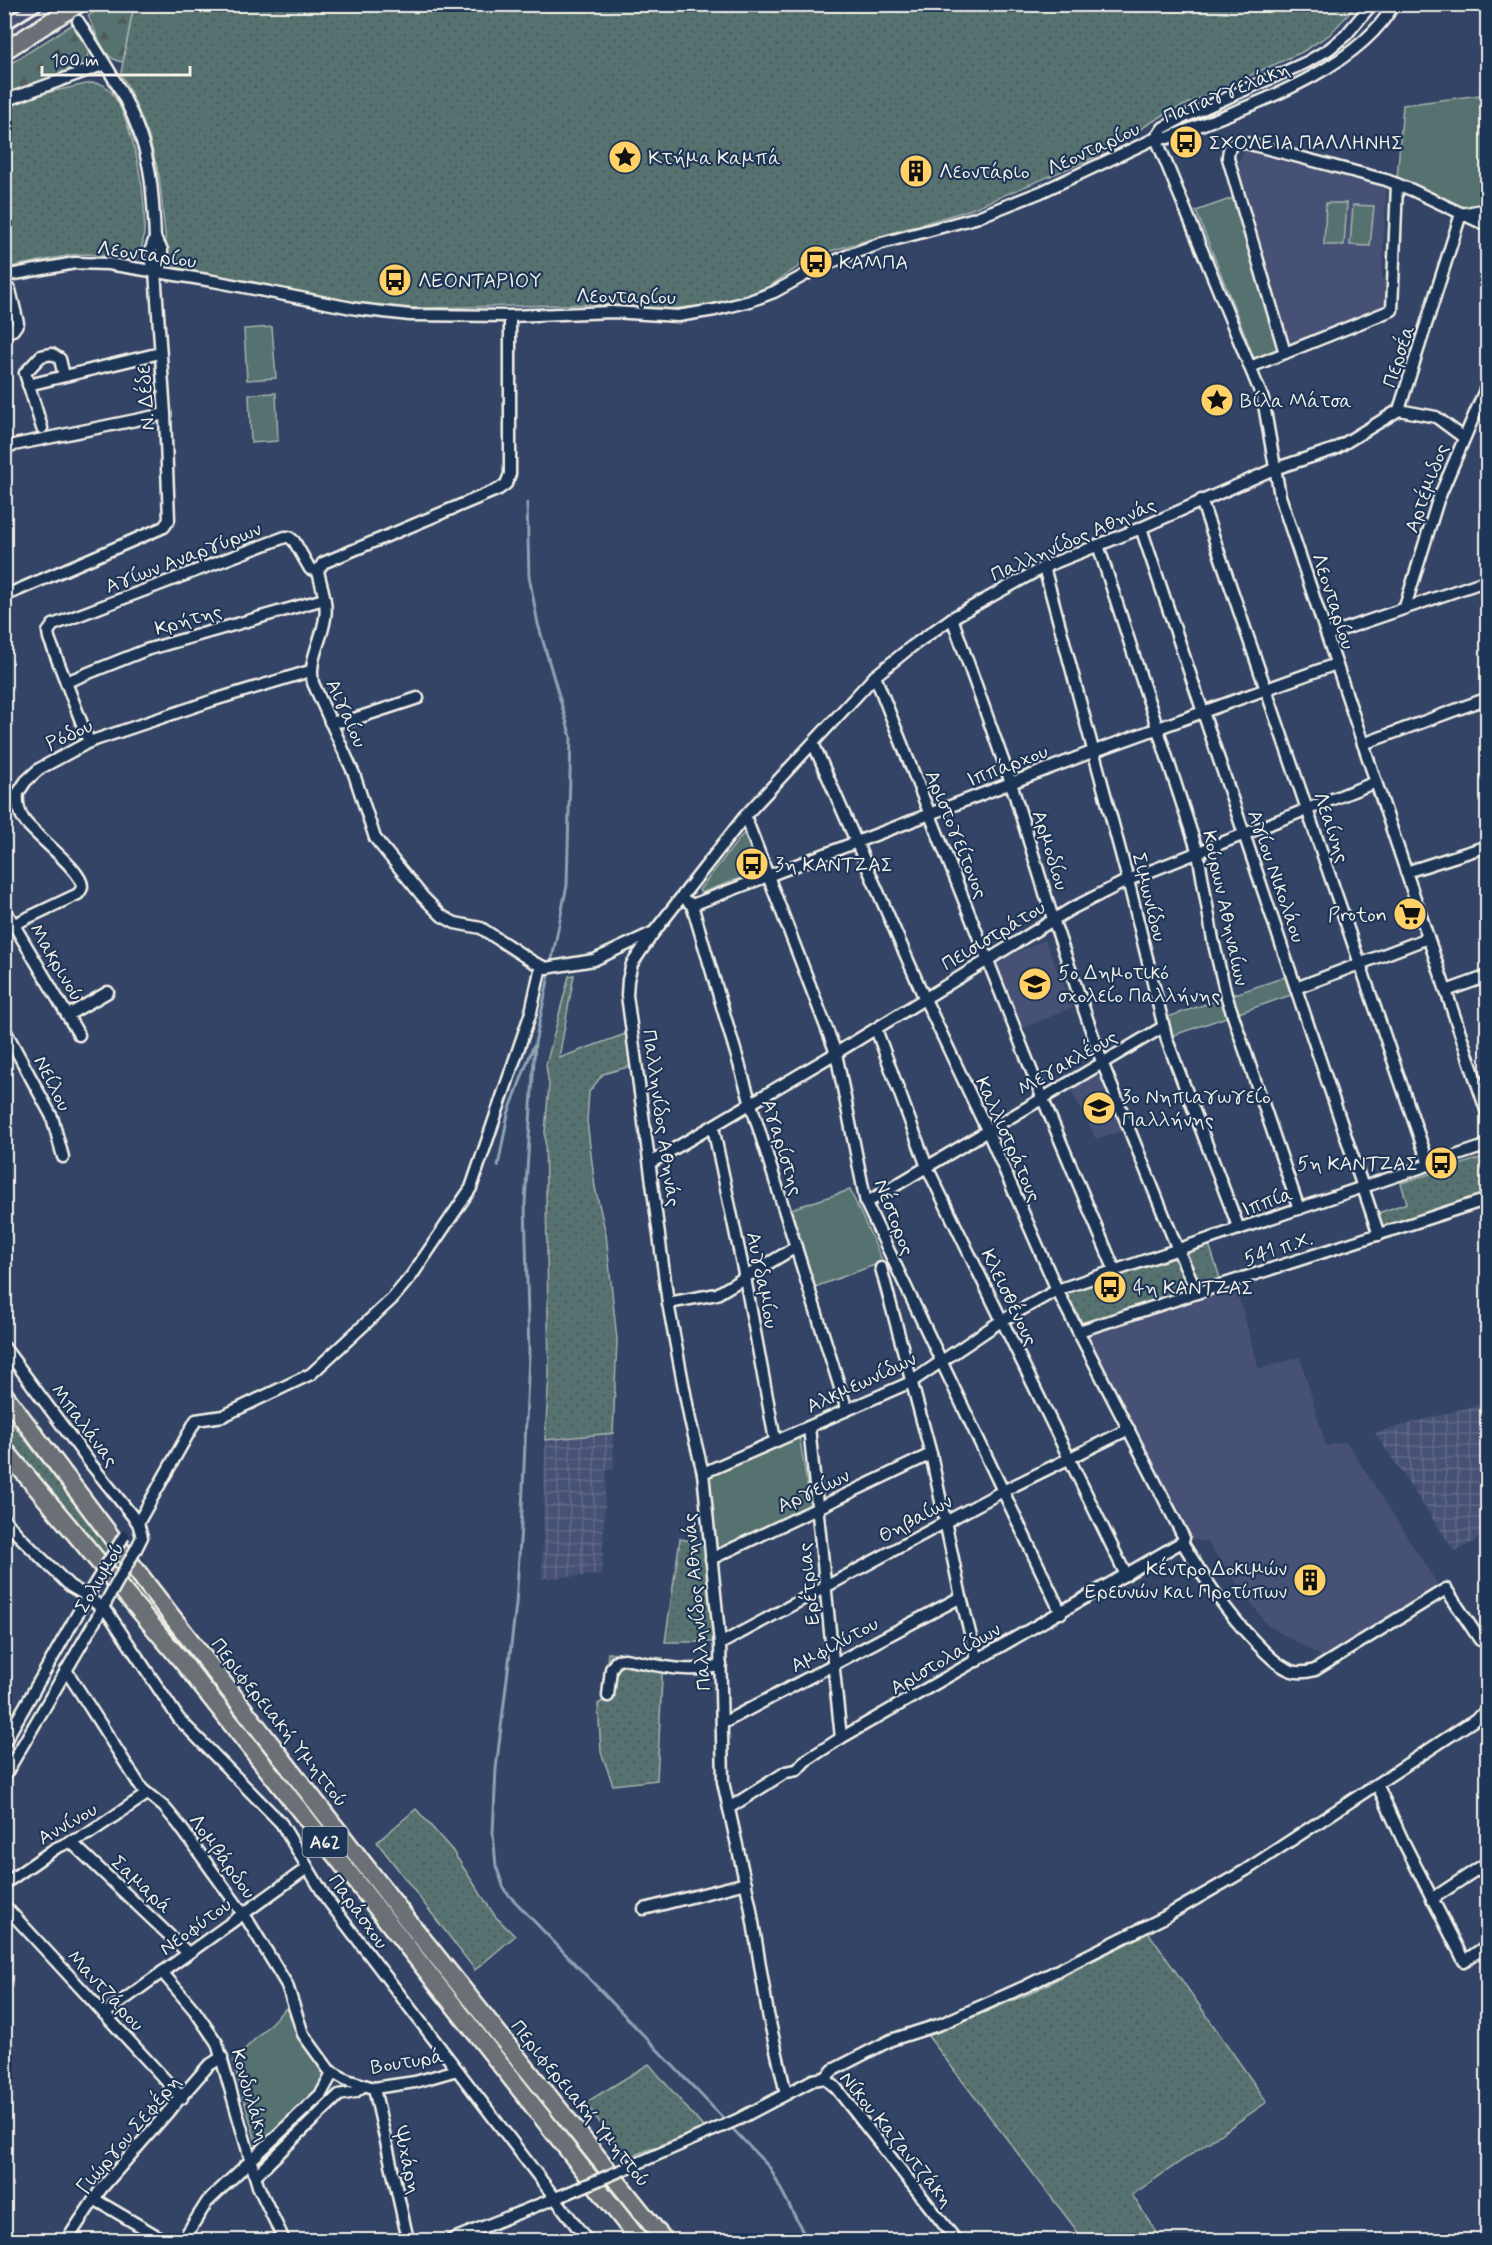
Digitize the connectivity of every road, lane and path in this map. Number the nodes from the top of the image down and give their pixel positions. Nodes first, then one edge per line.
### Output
1 (1372, 4) edge
2 (1394, 4) edge
3 (78, 13) edge
4 (4, 51) edge
5 (105, 64) junction
6 (4, 101) edge
7 (1156, 138) junction
8 (1397, 184) junction
9 (1488, 209) edge
10 (1461, 214) junction
11 (1488, 226) edge
12 (155, 269) junction
13 (4, 276) edge
14 (10, 290) dead end
15 (510, 316) junction
16 (4, 332) edge
17 (160, 353) junction
18 (1285, 353) junction
19 (1250, 367) junction
20 (64, 376) junction
21 (1488, 383) edge
22 (28, 385) junction
23 (1399, 410) junction
24 (165, 414) junction
25 (42, 428) dead end
26 (1463, 437) junction
27 (4, 447) edge
28 (1274, 469) junction
29 (1201, 500) junction
30 (1141, 528) junction
31 (1098, 545) junction
32 (1044, 567) junction
33 (318, 571) junction
34 (1488, 580) edge
35 (4, 596) edge
36 (324, 599) junction
37 (1405, 607) junction
38 (952, 618) junction
39 (1327, 635) junction
40 (1336, 664) junction
41 (310, 671) junction
42 (875, 676) junction
43 (66, 682) junction
44 (1266, 689) junction
45 (418, 698) dead end
46 (1488, 698) edge
47 (1203, 713) junction
48 (330, 722) junction
49 (1158, 728) junction
50 (89, 742) junction
51 (813, 743) junction
52 (1363, 744) junction
53 (1092, 752) junction
54 (1376, 782) junction
55 (1011, 783) junction
56 (1307, 810) junction
57 (929, 813) junction
58 (745, 816) junction
59 (1244, 836) junction
60 (856, 841) junction
61 (1488, 846) edge
62 (1198, 853) junction
63 (1406, 872) junction
64 (767, 876) junction
65 (1128, 880) junction
66 (687, 901) junction
67 (4, 908) edge
68 (1053, 919) junction
69 (9, 927) edge
70 (654, 932) junction
71 (1428, 938) junction
72 (987, 959) junction
73 (1360, 964) junction
74 (544, 967) junction
75 (1488, 976) edge
76 (1296, 988) junction
77 (1446, 991) junction
78 (108, 992) dead end
79 (924, 997) junction
80 (68, 1015) junction
81 (1163, 1027) junction
82 (4, 1028) edge
83 (876, 1029) junction
84 (79, 1035) dead end
85 (8, 1046) edge
86 (836, 1053) junction
87 (1102, 1062) junction
88 (1042, 1097) junction
89 (1485, 1101) edge
90 (751, 1104) junction
91 (1488, 1116) edge
92 (713, 1127) junction
93 (987, 1130) junction
94 (1488, 1145) edge
95 (63, 1157) dead end
96 (650, 1163) junction
97 (1429, 1165) junction
98 (927, 1167) junction
99 (1363, 1188) junction
100 (1488, 1199) edge
101 (866, 1203) junction
102 (1299, 1209) junction
103 (1239, 1229) junction
104 (1379, 1234) junction
105 (796, 1247) junction
106 (1178, 1250) junction
107 (880, 1268) dead end
108 (1115, 1271) junction
109 (745, 1278) junction
110 (1057, 1290) junction
111 (1197, 1292) junction
112 (668, 1303) junction
113 (1001, 1321) junction
114 (1079, 1330) junction
115 (4, 1347) edge
116 (941, 1364) junction
117 (911, 1382) junction
118 (4, 1394) edge
119 (847, 1410) junction
120 (808, 1427) junction
121 (1129, 1430) junction
122 (775, 1440) junction
123 (4, 1449) edge
124 (930, 1454) junction
125 (1068, 1459) junction
126 (703, 1473) junction
127 (1003, 1491) junction
128 (817, 1508) junction
129 (4, 1519) edge
130 (946, 1522) junction
131 (138, 1524) junction
132 (18, 1535) junction
133 (4, 1539) edge
134 (1182, 1542) junction
135 (711, 1559) junction
136 (1126, 1575) junction
137 (826, 1585) junction
138 (89, 1593) junction
139 (961, 1597) junction
140 (105, 1605) junction
141 (1061, 1613) junction
142 (1488, 1641) edge
143 (720, 1644) junction
144 (977, 1661) junction
145 (834, 1664) junction
146 (721, 1665) junction
147 (66, 1670) junction
148 (608, 1696) dead end
149 (1488, 1711) edge
150 (723, 1724) junction
151 (841, 1738) junction
152 (5, 1742) edge
153 (4, 1777) edge
154 (1377, 1784) junction
155 (147, 1794) junction
156 (729, 1808) junction
157 (70, 1841) junction
158 (1488, 1862) edge
159 (307, 1868) junction
160 (746, 1883) junction
161 (4, 1884) edge
162 (1432, 1899) junction
163 (4, 1905) edge
164 (644, 1909) dead end
165 (243, 1914) junction
166 (1488, 1945) edge
167 (188, 1953) junction
168 (162, 1972) junction
169 (104, 2014) junction
170 (222, 2057) junction
171 (457, 2070) junction
172 (825, 2078) junction
173 (330, 2079) junction
174 (368, 2087) junction
175 (786, 2094) junction
176 (339, 2095) junction
177 (182, 2098) junction
178 (250, 2160) junction
179 (255, 2176) junction
180 (554, 2198) junction
181 (94, 2199) junction
182 (67, 2241) edge
183 (164, 2241) edge
184 (183, 2241) edge
185 (284, 2241) edge
186 (408, 2241) edge
187 (451, 2241) edge
188 (587, 2241) edge
189 (639, 2241) edge
190 (664, 2241) edge
191 (956, 2241) edge

1 - 7 street, Παπαγγελάκη
2 - 7 street, Παπαγγελάκη
3 - 4 highway
3 - 5 street, Ν. Δέδε
5 - 6 street
5 - 12 street, Ν. Δέδε
7 - 15 street, Λεονταρίου
7 - 19 street, Λεονταρίου
8 - 10 street
8 - 18 street
8 - 18 street
9 - 10 street
10 - 11 street
10 - 23 street, Περσέα
12 - 13 street, Λεονταρίου
12 - 15 street, Λεονταρίου
12 - 17 street, Ν. Δέδε
14 - 16 street
15 - 33 street
17 - 20 street
17 - 24 street, Ν. Δέδε
18 - 19 street
19 - 28 street, Λεονταρίου
20 - 22 street
20 - 22 street
21 - 26 street, Αρτέμιδος
22 - 25 street
23 - 26 street
23 - 28 street, Περσέα
24 - 27 street
24 - 35 street, Ν. Δέδε
26 - 37 street, Αρτέμιδος
28 - 29 street, Παλληνίδος Αθηνάς
28 - 39 street, Λεονταρίου
29 - 30 street, Παλληνίδος Αθηνάς
29 - 44 street, Λεαίνης
30 - 31 street, Παλληνίδος Αθηνάς
30 - 47 street, Αγίου Νικολάου
31 - 32 street, Παλληνίδος Αθηνάς
31 - 49 street, Κούρων Αθηναίων
32 - 38 street, Παλληνίδος Αθηνάς
32 - 53 street, Σιμωνίδου
33 - 36 street, Αιγαίου
33 - 43 street, Αγίων Αναργύρων
34 - 37 street
36 - 41 street, Αιγαίου
36 - 43 street, Κρήτης
37 - 39 street
38 - 42 street, Παλληνίδος Αθηνάς
38 - 55 street, Αρμοδίου
39 - 40 street, Λεονταρίου
40 - 44 street, Ιππάρχου
40 - 52 street, Λεονταρίου
41 - 48 street, Αιγαίου
41 - 50 street, Ρόδου
42 - 51 street, Παλληνίδος Αθηνάς
42 - 57 street, Αριστογείτονος
43 - 50 street
44 - 47 street, Ιππάρχου
44 - 56 street, Λεαίνης
45 - 48 street
46 - 52 street
47 - 49 street, Ιππάρχου
47 - 59 street, Αγίου Νικολάου
48 - 74 street, Αιγαίου
49 - 53 street, Ιππάρχου
49 - 62 street, Κούρων Αθηναίων
50 - 69 street, Ρόδου
51 - 58 street, Παλληνίδος Αθηνάς
51 - 60 street, Καλλιστράτους
52 - 54 street, Λεονταρίου
53 - 55 street, Ιππάρχου
53 - 65 street, Σιμωνίδου
54 - 56 street, Πεισιστράτου
54 - 63 street, Λεονταρίου
55 - 57 street, Ιππάρχου
55 - 68 street, Αρμοδίου
56 - 59 street, Πεισιστράτου
56 - 73 street, Λεαίνης
57 - 60 street, Ιππάρχου
57 - 72 street, Αριστογείτονος
58 - 64 street, Νέστορος
58 - 66 street, Παλληνίδος Αθηνάς
59 - 62 street, Πεισιστράτου
59 - 76 street, Αγίου Νικολάου
60 - 64 street, Ιππάρχου
60 - 79 street, Καλλιστράτους
61 - 63 street
62 - 65 street, Πεισιστράτου
62 - 102 street, Κούρων Αθηναίων
63 - 71 street, Λεονταρίου
64 - 66 street, Ιππάρχου
64 - 86 street, Νέστορος
65 - 68 street, Πεισιστράτου
65 - 81 street, Σιμωνίδου
66 - 70 street, Παλληνίδος Αθηνάς
66 - 90 street, Αγαρίστης
67 - 69 street, Μακρινού
68 - 72 street, Πεισιστράτου
68 - 87 street, Αρμοδίου
69 - 80 street, Μακρινού
70 - 74 street
70 - 96 street, Παλληνίδος Αθηνάς
71 - 73 street
71 - 77 street, Λεονταρίου
72 - 79 street, Πεισιστράτου
72 - 88 street, Αριστογείτονος
73 - 76 street
73 - 97 street, Λεαίνης
74 - 131 street
75 - 77 street
76 - 99 street, Αγίου Νικολάου
77 - 89 street, Λεονταρίου
78 - 80 street
79 - 83 street, Πεισιστράτου
79 - 93 street, Καλλιστράτους
80 - 84 street, Μακρινού
81 - 87 street, Μεγακλέους
81 - 103 street, Σιμωνίδου
82 - 85 street, Νείλου
83 - 86 street, Πεισιστράτου
83 - 98 street, Κλεισθένους
85 - 95 street, Νείλου
86 - 90 street, Πεισιστράτου
86 - 101 street, Νέστορος
87 - 88 street, Μεγακλέους
87 - 106 street, Αρμοδίου
88 - 93 street, Μεγακλέους
88 - 108 street, Αριστογείτονος
89 - 91 street, Λεονταρίου
90 - 92 street, Πεισιστράτου
90 - 105 street, Αγαρίστης
92 - 96 street, Πεισιστράτου
92 - 109 street, Αυγδαμίου
93 - 98 street, Μεγακλέους
93 - 110 street, Καλλιστράτους
94 - 97 street, Ιππία
96 - 112 street, Παλληνίδος Αθηνάς
97 - 99 street, Ιππία
98 - 101 street, Μεγακλέους
98 - 113 street, Κλεισθένους
99 - 102 street, Ιππία
99 - 104 street, Αγίου Νικολάου
100 - 104 street, 541 π.Χ.
101 - 116 street, Νέστορος
102 - 103 street, Ιππία
103 - 106 street, Ιππία
104 - 111 street, 541 π.Χ.
105 - 109 street
105 - 119 street, Αγαρίστης
106 - 108 street, Ιππία
106 - 111 street, Αρμοδίου
107 - 117 street, Νέστορος
108 - 110 street, Ιππία
109 - 112 street
109 - 122 street, Αυγδαμίου
110 - 113 street, Αλκμεωνίδων
110 - 114 street, Καλλιστράτους
111 - 114 street, 541 π.Χ.
112 - 126 street, Παλληνίδος Αθηνάς
113 - 116 street, Αλκμεωνίδων
113 - 125 street, Κλεισθένους
114 - 121 street, Καλλιστράτους
115 - 131 street, Μπαλάνας
116 - 117 street, Αλκμεωνίδων
116 - 127 street, Νέστορος
117 - 119 street, Αλκμεωνίδων
117 - 124 street, Νέστορος
118 - 190 highway, Περιφερειακή Υμηττού / Α62
119 - 120 street, Αλκμεωνίδων
120 - 122 street, Αλκμεωνίδων
120 - 128 street, Ερέτριας
121 - 125 street, Θηβαίων
121 - 134 street, Καλλιστράτους
122 - 126 street, Αλκμεωνίδων
123 - 189 highway, Περιφερειακή Υμηττού / Α62
124 - 128 street, Αργείων
124 - 130 street, Νέστορος
125 - 127 street, Θηβαίων
125 - 136 street, Κλεισθένους
126 - 135 street, Παλληνίδος Αθηνάς
127 - 130 street, Θηβαίων
127 - 141 street, Νέστορος
128 - 135 street, Αργείων
128 - 137 street, Ερέτριας
129 - 132 street, Παράσχου
130 - 137 street, Θηβαίων
130 - 139 street, Νέστορος
131 - 138 street, Σολωμού, bridge
131 - 140 street, Σολωμού, bridge
132 - 133 street
132 - 138 street, Παράσχου
134 - 136 street, Αριστολαίδων
134 - 142 street, Καλλιστράτους
135 - 143 street, Παλληνίδος Αθηνάς
136 - 141 street, Αριστολαίδων
137 - 143 street, Θηβαίων
137 - 145 street, Ερέτριας
138 - 140 street, Παράσχου
138 - 152 street, Σολωμού
139 - 144 street, Νέστορος
139 - 145 street, Αμφιλύτου
140 - 147 street, Σολωμού
140 - 159 street, Παράσχου
141 - 144 street, Αριστολαίδων
143 - 146 street, Παλληνίδος Αθηνάς
144 - 151 street, Αριστολαίδων
145 - 150 street, Αμφιλύτου
145 - 151 street, Ερέτριας
146 - 148 street
146 - 150 street, Παλληνίδος Αθηνάς
147 - 153 street, Σολωμού
147 - 155 street, Λομβάρδου
149 - 154 street
150 - 156 street, Παλληνίδος Αθηνάς
151 - 156 street, Αριστολαίδων
154 - 162 street
154 - 172 street
155 - 157 street, Αννίνου
155 - 165 street, Λομβάρδου
156 - 160 street, Παλληνίδος Αθηνάς
157 - 161 street, Αννίνου
157 - 167 street, Σαμαρά
158 - 162 street
159 - 165 street, Νεοφύτου
159 - 171 street, Παράσχου
160 - 164 street
160 - 175 street, Παλληνίδος Αθηνάς
162 - 166 street
163 - 169 street, Μαντζάρου
165 - 167 street, Νεοφύτου
165 - 173 street, Λομβάρδου
167 - 168 street, Νεοφύτου
168 - 169 street, Νεοφύτου
168 - 170 street, Κονδυλάκη
169 - 177 street, Μαντζάρου
170 - 177 street, Γιώργου Σεφέρη
170 - 178 street, Κονδυλάκη
171 - 174 street, Βουτυρά
171 - 180 street, Παράσχου
172 - 175 street, Νίκου Καζαντζάκη
172 - 191 street, Νίκου Καζαντζάκη
173 - 174 street, Βουτυρά
173 - 176 street
173 - 178 street
174 - 176 street, Βουτυρά
174 - 186 street, Ψυχάρη
175 - 180 street, Νίκου Καζαντζάκη, bridge
176 - 179 street, Βουτυρά
177 - 181 street, Γιώργου Σεφέρη
178 - 179 street, Κονδυλάκη
178 - 184 street
179 - 185 street, Κονδυλάκη
180 - 187 street
180 - 188 street, Παράσχου
181 - 182 street, Γιώργου Σεφέρη
181 - 183 street

